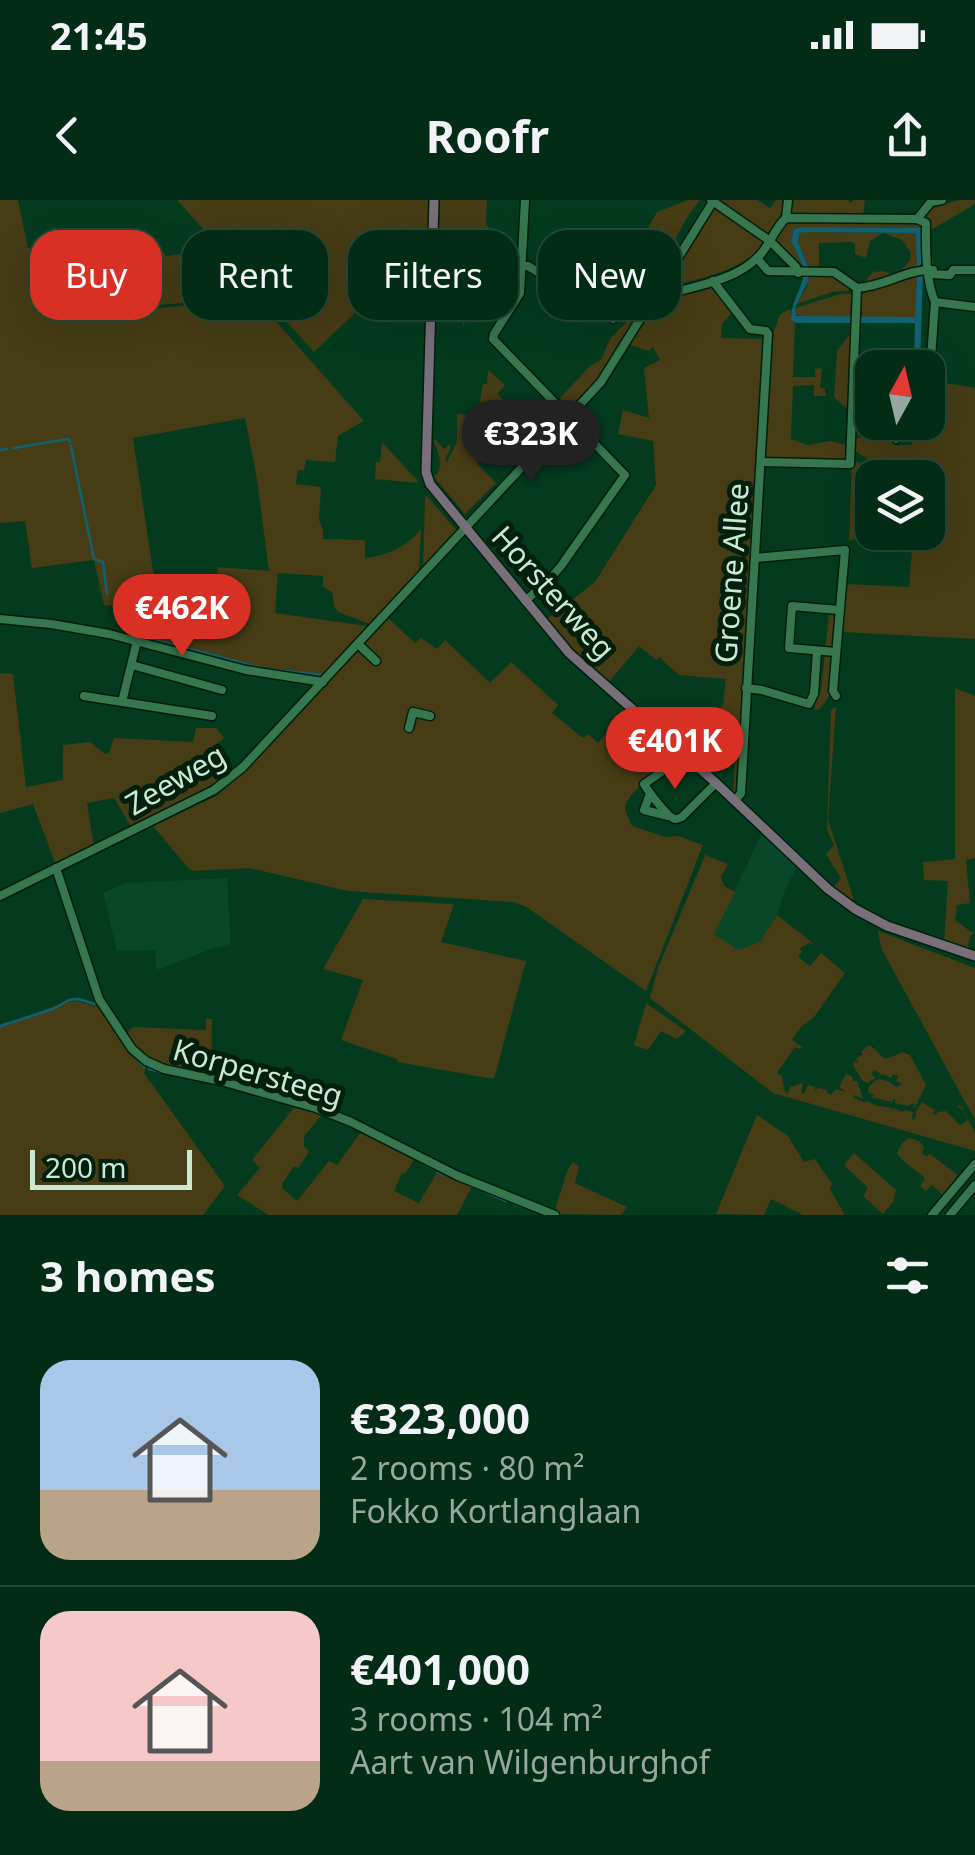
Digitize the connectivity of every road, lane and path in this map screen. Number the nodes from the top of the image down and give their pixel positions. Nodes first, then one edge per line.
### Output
1 (434, 200) edge
2 (526, 200) edge
3 (712, 200) edge
4 (788, 200) edge
5 (942, 200) edge
6 (786, 218) junction
7 (917, 218) junction
8 (770, 241) junction
9 (681, 250) edge
10 (757, 258) junction
11 (522, 266) junction
12 (926, 269) junction
13 (975, 270) edge
14 (538, 272) edge
15 (805, 272) junction
16 (713, 281) junction
17 (858, 288) junction
18 (681, 290) edge
19 (935, 302) junction
20 (975, 308) edge
21 (638, 320) edge
22 (932, 350) edge
23 (854, 390) joint
24 (568, 418) junction
25 (761, 462) junction
26 (464, 528) junction
27 (755, 558) junction
28 (525, 601) junction
29 (839, 610) junction
30 (0, 619) edge
31 (137, 641) junction
32 (358, 644) junction
33 (817, 651) junction
34 (836, 652) junction
35 (376, 661) dead end
36 (132, 665) junction
37 (323, 682) junction
38 (746, 688) junction
39 (222, 690) dead end
40 (84, 696) dead end
41 (836, 696) dead end
42 (122, 702) junction
43 (212, 716) dead end
44 (430, 716) dead end
45 (409, 728) dead end
46 (680, 750) junction
47 (716, 783) junction
48 (650, 794) junction
49 (735, 801) junction
50 (668, 816) junction
51 (56, 868) junction
52 (0, 896) edge
53 (975, 956) edge
54 (975, 1164) edge
55 (975, 1185) edge
56 (555, 1215) edge
57 (932, 1215) edge
58 (950, 1215) edge

1 - 26 main road, Horsterweg
2 - 11 street
3 - 8 street
3 - 9 street, Zeeweg
4 - 6 street
5 - 7 street
6 - 7 street
6 - 8 street
7 - 12 street
8 - 10 street
8 - 15 street
10 - 15 street
10 - 16 street
11 - 14 street
11 - 24 street
12 - 13 street
12 - 17 street
12 - 19 street
15 - 17 street
16 - 18 street
16 - 25 street, Groene Allee
17 - 23 street, Groene Allee
19 - 20 street
19 - 22 street
21 - 24 street, Zeeweg
23 - 25 street, Groene Allee
24 - 26 street, Zeeweg
24 - 28 street
25 - 27 street, Groene Allee
26 - 28 main road, Horsterweg
26 - 32 street, Zeeweg
27 - 29 street
27 - 38 street, Groene Allee
28 - 46 main road, Horsterweg
29 - 33 street
29 - 34 street
30 - 31 street
31 - 36 street
31 - 37 street
32 - 35 street
32 - 37 street, Zeeweg
33 - 34 street
33 - 38 street, Groene Allee
34 - 41 street
36 - 39 street
36 - 42 street
37 - 51 street, Zeeweg
38 - 49 street, Groene Allee
40 - 42 street
42 - 43 street
44 - 45 street
46 - 47 main road, Horsterweg
46 - 48 street
47 - 49 main road, Horsterweg
47 - 50 street
48 - 50 street
48 - 50 street
49 - 53 main road, Horsterweg
51 - 52 street, Zeeweg
51 - 56 street, Korpersteeg
54 - 57 street
55 - 58 street

